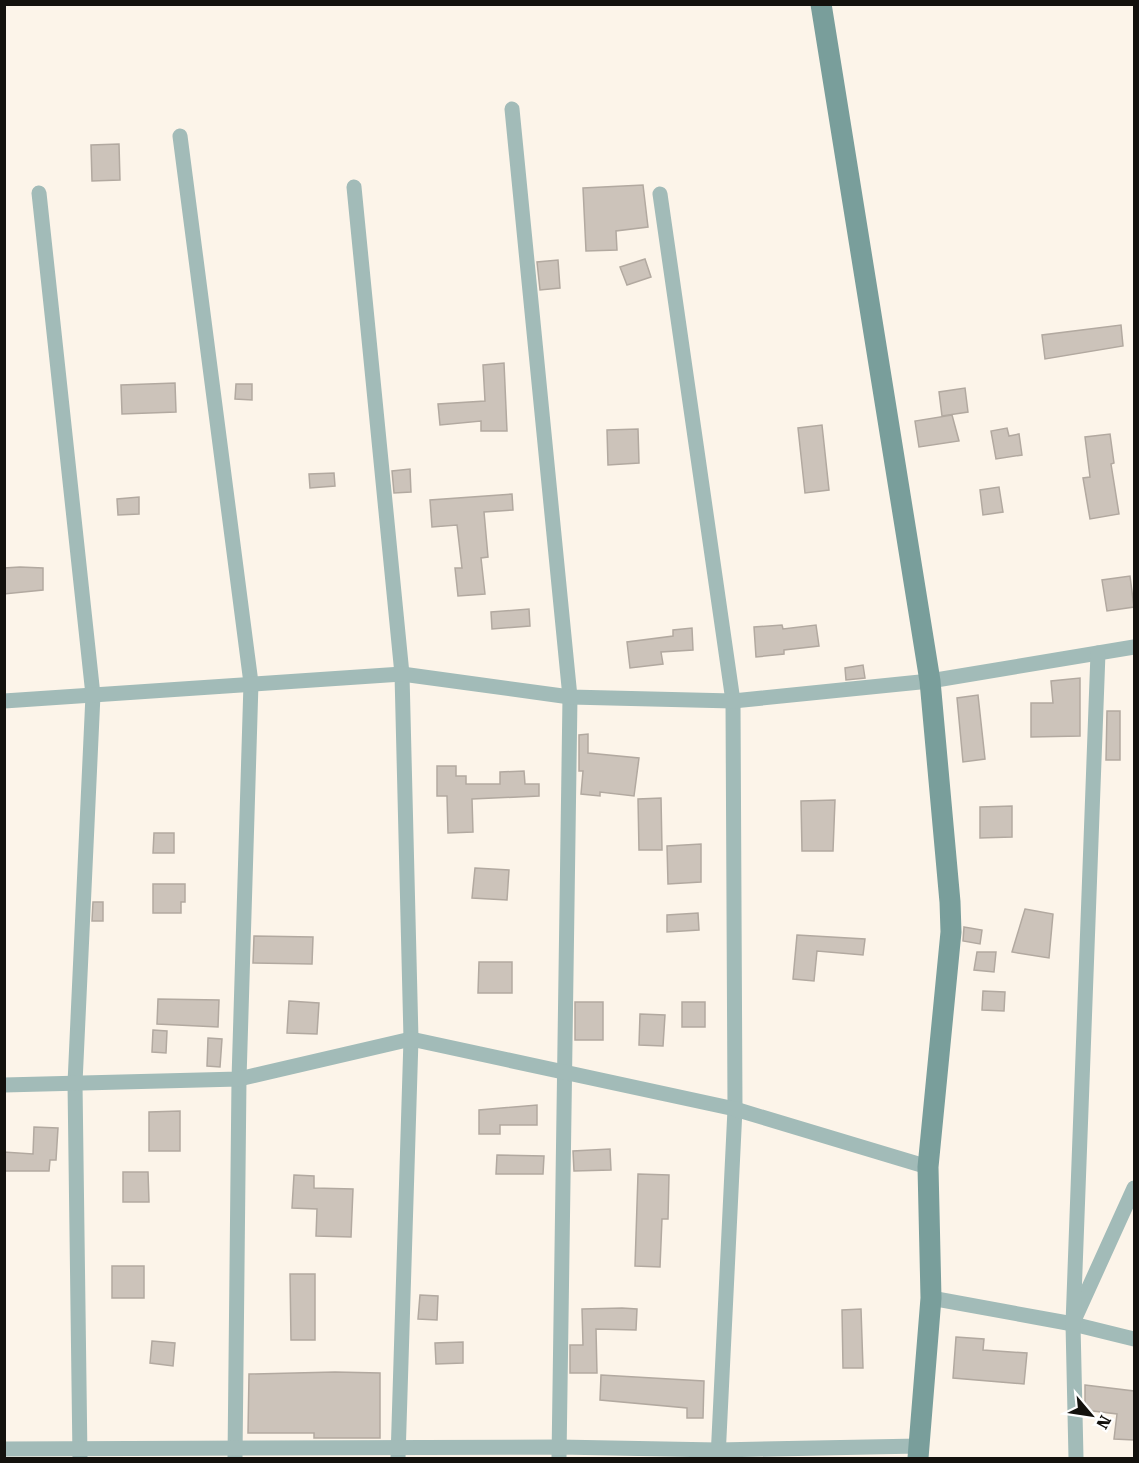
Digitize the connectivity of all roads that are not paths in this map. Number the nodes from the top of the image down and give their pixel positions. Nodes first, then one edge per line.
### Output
1 (821, 4) edge
2 (512, 109) dead end
3 (180, 136) dead end
4 (354, 187) dead end
5 (39, 193) dead end
6 (660, 194) dead end
7 (1134, 647) edge
8 (1098, 653) junction
9 (402, 674) junction
10 (930, 681) junction
11 (251, 683) junction
12 (93, 695) junction
13 (570, 697) junction
14 (733, 700) junction
15 (4, 701) edge
16 (411, 1039) junction
17 (563, 1072) junction
18 (239, 1079) junction
19 (75, 1083) junction
20 (4, 1084) edge
21 (735, 1108) junction
22 (928, 1167) junction
23 (1134, 1188) edge
24 (931, 1298) junction
25 (1073, 1324) junction
26 (1134, 1339) edge
27 (4, 1449) edge
28 (919, 1452) edge
29 (235, 1453) edge
30 (398, 1453) edge
31 (559, 1453) edge
32 (80, 1454) edge
33 (718, 1454) edge
34 (1076, 1458) edge

1 - 10 main road
2 - 13 street
3 - 11 street
4 - 9 street
5 - 12 street
6 - 14 street
7 - 8 street
8 - 10 street
8 - 25 street
9 - 11 street
9 - 13 street
9 - 16 street
10 - 14 street
10 - 22 main road
11 - 12 street
11 - 18 street
12 - 15 street
12 - 19 street
13 - 14 street
13 - 17 street
14 - 21 street
16 - 17 street
16 - 18 street
16 - 30 street
17 - 21 street
17 - 31 street
18 - 19 street
18 - 29 street
19 - 20 street
19 - 32 street
21 - 22 street
21 - 33 street
22 - 24 main road
23 - 25 street
24 - 25 street
24 - 28 main road
25 - 26 street
25 - 34 street
27 - 32 street
28 - 33 street
29 - 30 street
29 - 32 street
30 - 31 street
31 - 33 street

